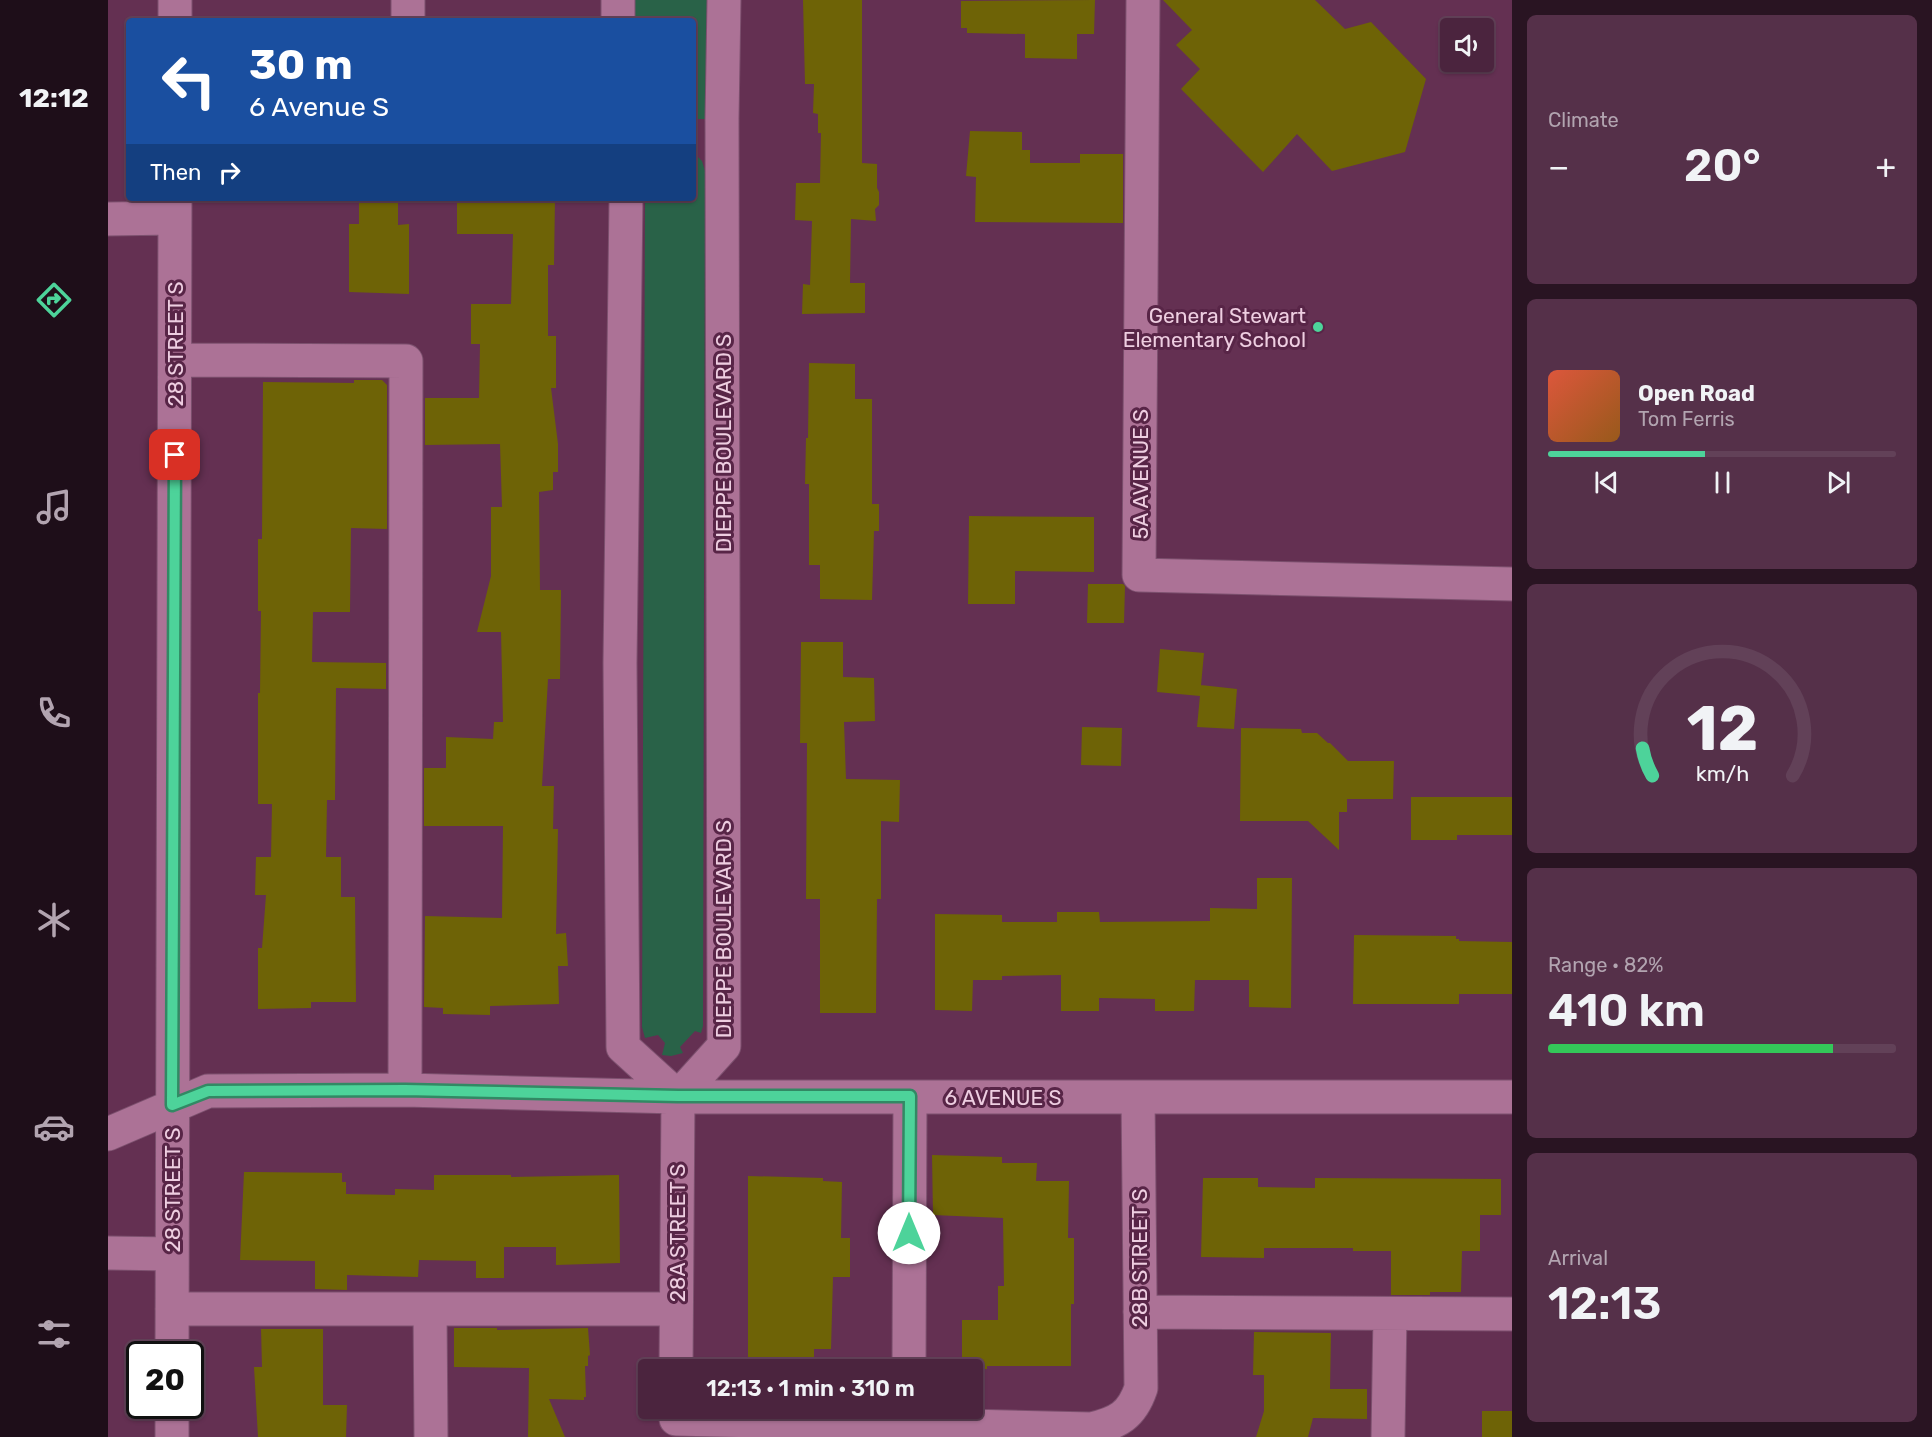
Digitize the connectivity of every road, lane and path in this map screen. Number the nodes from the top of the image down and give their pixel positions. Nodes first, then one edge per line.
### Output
1 (175, 0) edge
2 (408, 0) edge
3 (618, 0) edge
4 (724, 0) edge
5 (1143, 0) edge
6 (175, 18) edge
7 (408, 18) edge
8 (618, 18) edge
9 (707, 119) edge
10 (626, 201) edge
11 (175, 208) edge
12 (108, 219) edge
13 (176, 360) junction
14 (1512, 584) edge
15 (405, 1090) junction
16 (678, 1096) junction
17 (910, 1096) junction
18 (1138, 1096) junction
19 (1512, 1096) edge
20 (172, 1105) junction
21 (108, 1134) edge
22 (108, 1253) edge
23 (172, 1254) junction
24 (172, 1309) junction
25 (676, 1309) junction
26 (430, 1310) junction
27 (1140, 1312) junction
28 (1390, 1314) junction
29 (1512, 1314) edge
30 (172, 1341) edge
31 (676, 1359) edge
32 (909, 1359) edge
33 (172, 1419) edge
34 (792, 1419) edge
35 (909, 1424) edge
36 (172, 1437) edge
37 (431, 1437) edge
38 (1388, 1437) edge

1 - 6 street
2 - 7 street
3 - 8 street
4 - 9 street, DIEPPE BOULEVARD S
5 - 14 street, 5A AVENUE S
9 - 16 street, DIEPPE BOULEVARD S
10 - 16 street
11 - 12 street
11 - 13 street, 28 STREET S
13 - 15 street
13 - 20 street, 28 STREET S
15 - 16 street, 6 AVENUE S
15 - 20 street, 6 AVENUE S
16 - 17 street, 6 AVENUE S
16 - 25 street, 28A STREET S
17 - 18 street, 6 AVENUE S
17 - 32 street
18 - 19 street, 6 AVENUE S
18 - 27 street, 28B STREET S
20 - 21 street, 6 AVENUE S
20 - 23 street, 28 STREET S
22 - 23 street
23 - 24 street, 28 STREET S
24 - 26 street
24 - 30 street, 28 STREET S
25 - 26 street
25 - 31 street, 28A STREET S
26 - 37 street
27 - 28 street
27 - 35 street, 28B STREET S
28 - 29 street
28 - 38 street
33 - 36 street
34 - 35 street

